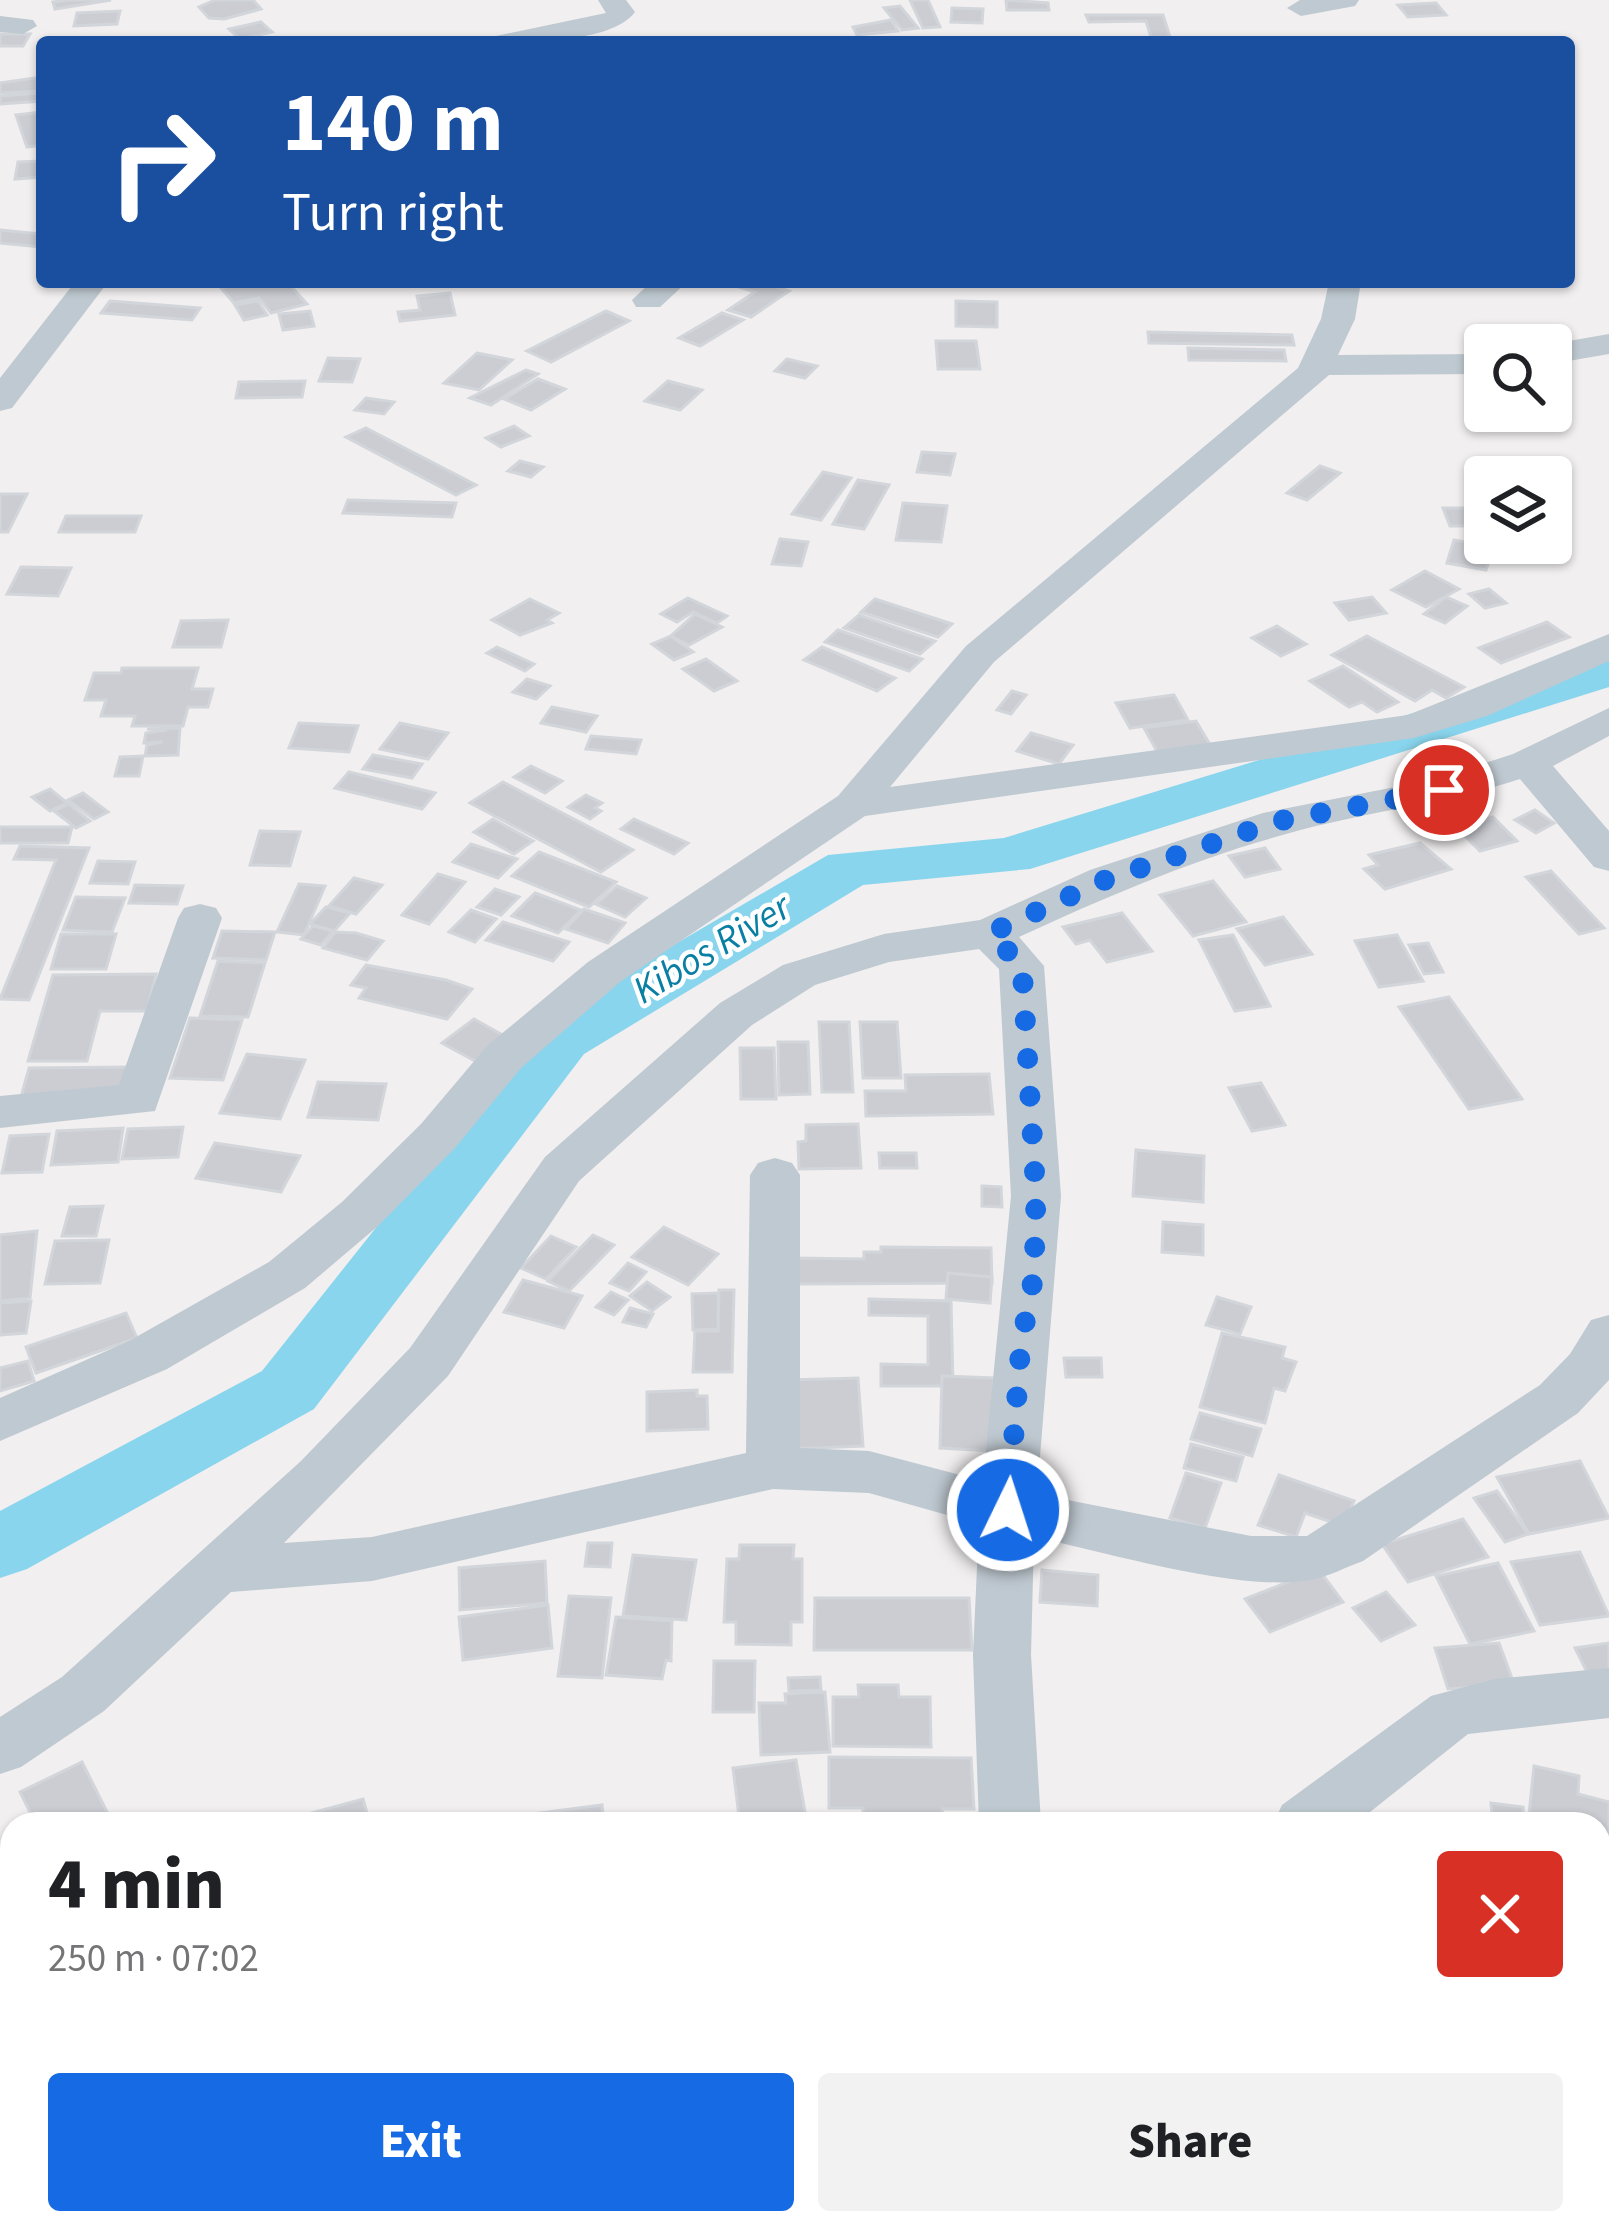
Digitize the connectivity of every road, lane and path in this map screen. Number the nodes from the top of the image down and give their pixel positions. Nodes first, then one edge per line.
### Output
1 (1345, 0) edge
2 (1299, 4) edge
3 (614, 10) edge
4 (526, 36) edge
5 (631, 36) edge
6 (1309, 36) edge
7 (87, 288) edge
8 (1344, 288) edge
9 (1609, 344) edge
10 (1572, 350) edge
11 (1464, 364) edge
12 (1317, 365) junction
13 (0, 401) edge
14 (1609, 646) edge
15 (1609, 720) edge
16 (1528, 764) junction
17 (853, 805) junction
18 (1609, 858) edge
19 (200, 918) dead end
20 (990, 933) junction
21 (0, 1112) edge
22 (775, 1175) dead end
23 (1609, 1334) edge
24 (0, 1421) edge
25 (773, 1468) junction
26 (1008, 1510) junction
27 (223, 1570) junction
28 (1609, 1693) edge
29 (0, 1749) edge
30 (1009, 1812) edge
31 (1322, 1812) edge

1 - 2 street
2 - 6 street
3 - 4 street
3 - 5 street
7 - 13 street
8 - 12 street
9 - 10 street
11 - 12 street
12 - 17 street
14 - 17 street
15 - 16 street
16 - 18 street
16 - 20 street
17 - 24 street
19 - 21 street
20 - 26 street
20 - 27 street
22 - 25 street
23 - 26 street
25 - 26 street
25 - 27 street
26 - 30 street
27 - 29 street
28 - 31 street

